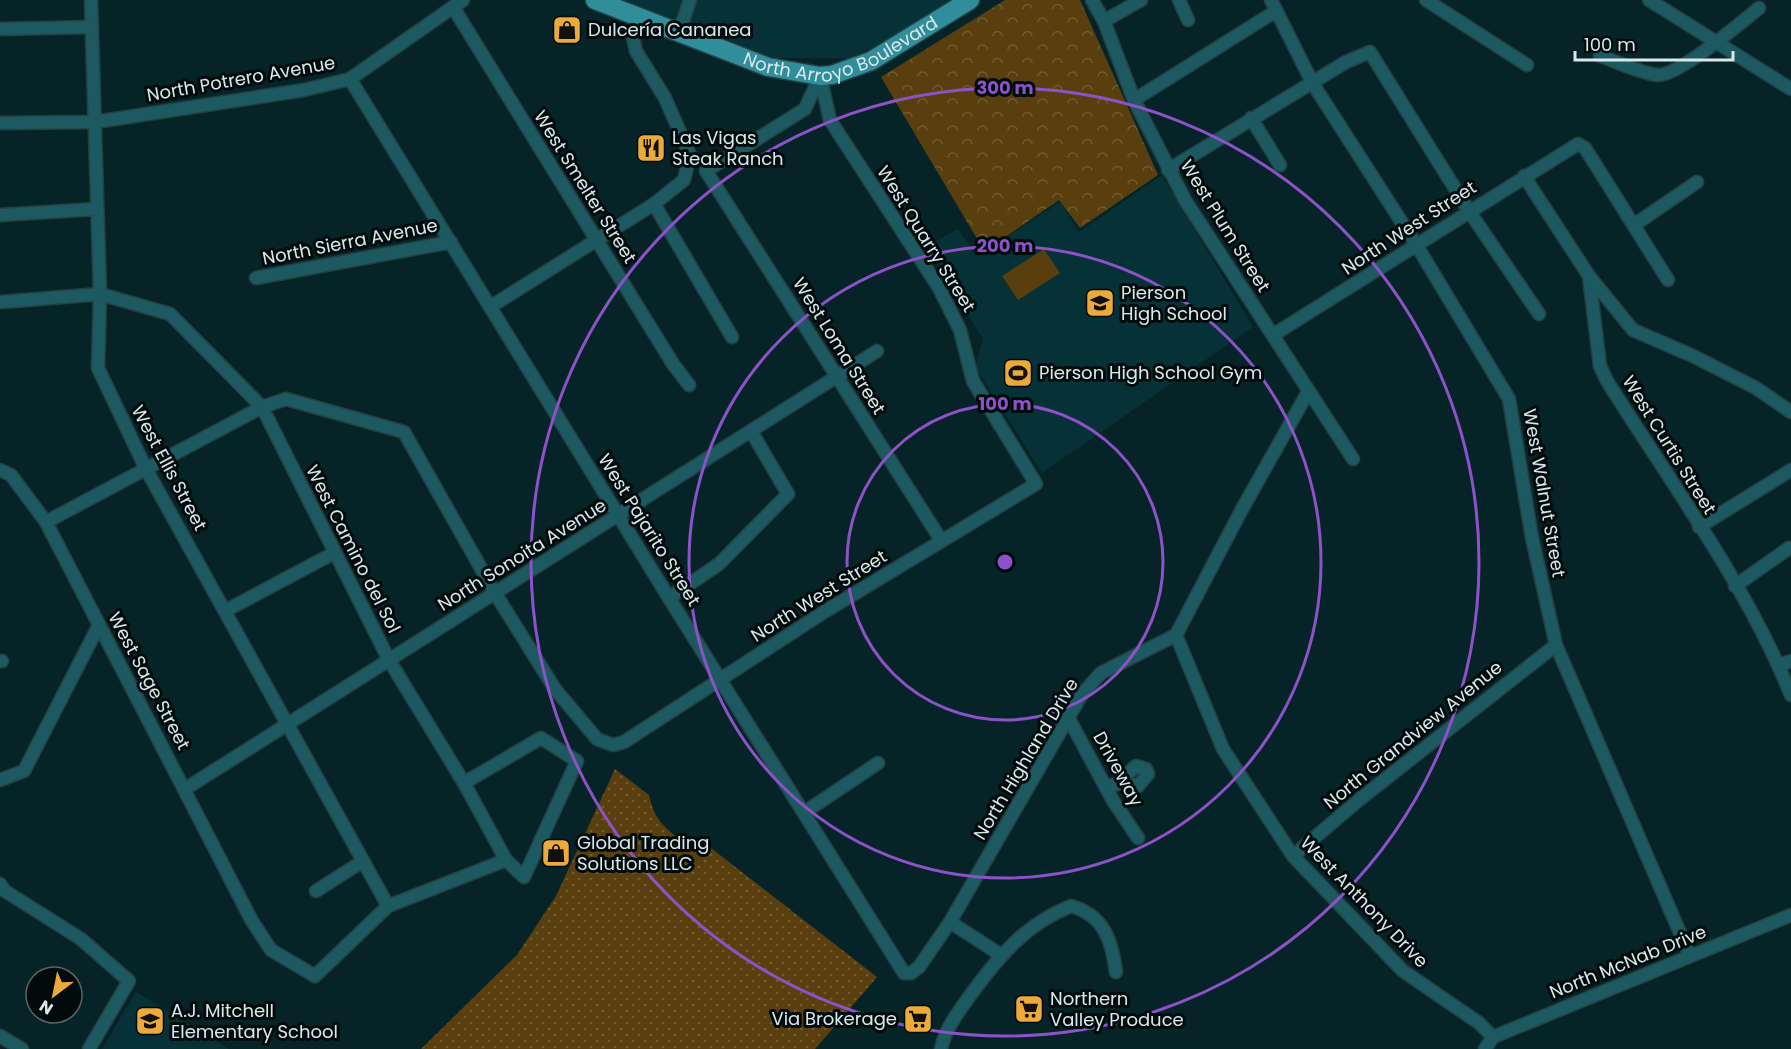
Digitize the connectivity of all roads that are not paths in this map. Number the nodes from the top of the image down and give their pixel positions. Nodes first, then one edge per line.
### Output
1 (91, 0) edge
2 (595, 0) edge
3 (690, 0) edge
4 (970, 0) edge
5 (1092, 0) edge
6 (1141, 0) edge
7 (1179, 0) edge
8 (1649, 0) edge
9 (1431, 1) edge
10 (458, 3) edge
11 (1274, 5) edge
12 (1759, 8) dead end
13 (638, 19) junction
14 (1188, 20) dead end
15 (1104, 21) junction
16 (92, 27) junction
17 (0, 29) edge
18 (673, 32) junction
19 (1717, 43) junction
20 (1600, 56) dead end
21 (1527, 65) dead end
22 (820, 76) junction
23 (350, 78) junction
24 (1313, 84) junction
25 (1791, 89) edge
26 (1134, 100) junction
27 (1251, 118) junction
28 (95, 122) junction
29 (0, 123) edge
30 (1280, 165) dead end
31 (1168, 170) junction
32 (1524, 177) junction
33 (1697, 182) dead end
34 (654, 204) junction
35 (97, 209) junction
36 (1469, 211) junction
37 (0, 215) edge
38 (1634, 225) junction
39 (597, 240) junction
40 (450, 242) junction
41 (1417, 246) junction
42 (1589, 276) junction
43 (256, 278) dead end
44 (1668, 280) dead end
45 (100, 294) junction
46 (1, 303) edge
47 (490, 307) junction
48 (1539, 314) dead end
49 (1272, 336) junction
50 (732, 337) dead end
51 (878, 351) dead end
52 (838, 376) junction
53 (689, 385) dead end
54 (1308, 392) junction
55 (262, 407) junction
56 (1791, 412) edge
57 (751, 431) junction
58 (1353, 459) dead end
59 (146, 469) junction
60 (0, 470) edge
61 (1791, 470) edge
62 (1035, 484) joint
63 (618, 515) junction
64 (46, 522) junction
65 (1699, 527) junction
66 (941, 540) junction
67 (1789, 548) dead end
68 (334, 553) junction
69 (1735, 586) junction
70 (495, 593) junction
71 (669, 598) junction
72 (225, 611) junction
73 (99, 625) junction
74 (1176, 636) junction
75 (1556, 645) junction
76 (389, 660) junction
77 (1785, 663) edge
78 (723, 680) junction
79 (1791, 696) edge
80 (1068, 717) junction
81 (288, 724) junction
82 (878, 763) dead end
83 (0, 780) edge
84 (465, 783) junction
85 (1123, 783) dead end
86 (1107, 786) junction
87 (185, 789) junction
88 (805, 812) junction
89 (1138, 838) dead end
90 (1293, 856) junction
91 (506, 860) junction
92 (363, 861) junction
93 (0, 885) edge
94 (316, 891) dead end
95 (388, 906) junction
96 (1791, 915) edge
97 (950, 922) junction
98 (1001, 955) junction
99 (1690, 956) junction
100 (927, 958) joint
101 (1116, 972) dead end
102 (1493, 1036) junction
103 (1, 1039) edge
104 (22, 1049) edge
105 (89, 1049) edge
106 (941, 1049) edge
107 (1485, 1049) edge

1 - 16 street, West Ellis Street
2 - 13 main road, North Arroyo Boulevard
3 - 18 street
4 - 22 main road, North Arroyo Boulevard
5 - 15 street, West Plum Street
6 - 15 street
7 - 14 street
8 - 19 street
9 - 21 street
10 - 23 street, North Potrero Avenue
10 - 39 street, West Smelter Street
11 - 24 street, West Walnut Street
11 - 26 street
12 - 19 street
13 - 18 main road, North Arroyo Boulevard
13 - 34 street
15 - 26 street, West Plum Street
16 - 17 street
16 - 28 street, West Ellis Street
18 - 22 main road, North Arroyo Boulevard
19 - 20 street
19 - 25 street
22 - 52 street, West Loma Street
22 - 62 street, West Quarry Street
23 - 28 street, North Potrero Avenue
23 - 40 street, West Pajarito Street
24 - 27 street
24 - 36 street
24 - 41 street, West Walnut Street
26 - 31 street, West Plum Street
27 - 30 street
27 - 31 street
28 - 29 street, North Potrero Avenue
28 - 35 street, West Ellis Street
31 - 49 street, West Plum Street
32 - 36 street, North West Street
32 - 38 street, North West Street
32 - 42 street, West Curtis Street
33 - 38 street
34 - 39 street
34 - 50 street
35 - 37 street
35 - 45 street, West Ellis Street
36 - 41 street, North West Street
36 - 48 street
38 - 44 street
39 - 47 street
39 - 53 street, West Smelter Street
40 - 43 street, North Sierra Avenue
40 - 47 street, West Pajarito Street
41 - 49 street, North West Street
41 - 75 street, West Walnut Street
42 - 56 street
42 - 65 street, West Curtis Street
45 - 46 street
45 - 55 street, West Camino del Sol
45 - 59 street, West Ellis Street
47 - 63 street, West Pajarito Street
49 - 54 street, West Plum Street
51 - 52 street, North Sonoita Avenue
52 - 57 street, North Sonoita Avenue
52 - 66 street, West Loma Street
54 - 58 street, West Plum Street
54 - 74 street
55 - 59 street
55 - 68 street, West Camino del Sol
55 - 70 street
57 - 63 street, North Sonoita Avenue
57 - 71 street
59 - 64 street
59 - 72 street, West Ellis Street
60 - 64 street, West Sage Street
61 - 65 street
62 - 66 street, North West Street
63 - 70 street, North Sonoita Avenue
63 - 71 street, West Pajarito Street
64 - 73 street, West Sage Street
65 - 69 street, West Curtis Street
66 - 78 street, North West Street
67 - 69 street
68 - 72 street
68 - 76 street, West Camino del Sol
69 - 77 street, West Curtis Street
70 - 76 street, North Sonoita Avenue
70 - 78 street, North West Street
71 - 78 street, West Pajarito Street
72 - 81 street, West Ellis Street
73 - 83 street
73 - 87 street, West Sage Street
74 - 80 street, North Highland Drive
74 - 90 street, West Anthony Drive
75 - 90 street, North Grandview Avenue
75 - 99 street, West Walnut Street
76 - 81 street, North Sonoita Avenue
76 - 84 street, West Camino del Sol
77 - 79 street, West Curtis Street
78 - 88 street, West Pajarito Street
80 - 86 street, Driveway
80 - 97 street, North Highland Drive
81 - 87 street, North Sonoita Avenue
81 - 92 street, West Ellis Street
82 - 88 street
84 - 91 street, West Camino del Sol
84 - 91 street, West Camino del Sol
85 - 86 street
86 - 89 street, Driveway
87 - 95 street, West Sage Street
88 - 100 street, West Pajarito Street
90 - 102 street, West Anthony Drive
91 - 95 street
92 - 94 street
92 - 95 street, West Ellis Street
93 - 105 street
96 - 99 street, North McNab Drive
97 - 98 street
97 - 100 street, North Highland Drive
98 - 101 street
98 - 106 street
99 - 102 street, North McNab Drive
102 - 107 street
103 - 104 street

